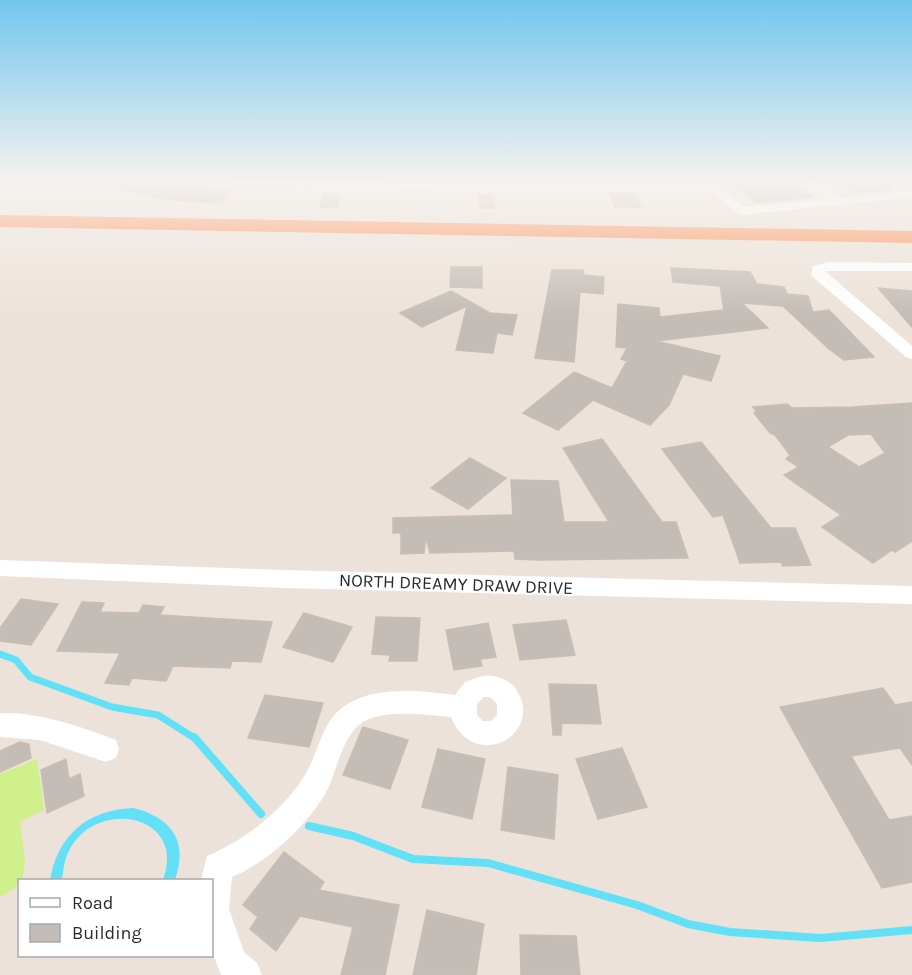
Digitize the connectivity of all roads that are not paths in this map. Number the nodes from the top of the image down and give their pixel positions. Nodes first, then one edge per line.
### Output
1 (256, 226) edge
2 (912, 237) edge
3 (0, 241) edge
4 (912, 256) edge
5 (912, 267) edge
6 (912, 354) edge
7 (0, 568) edge
8 (912, 595) edge
9 (462, 707) dead end
10 (0, 724) edge
11 (106, 749) dead end
12 (245, 975) edge

1 - 2 highway
3 - 4 highway
5 - 6 street
7 - 8 street, NORTH DREAMY DRAW DRIVE
9 - 12 street
10 - 11 street

